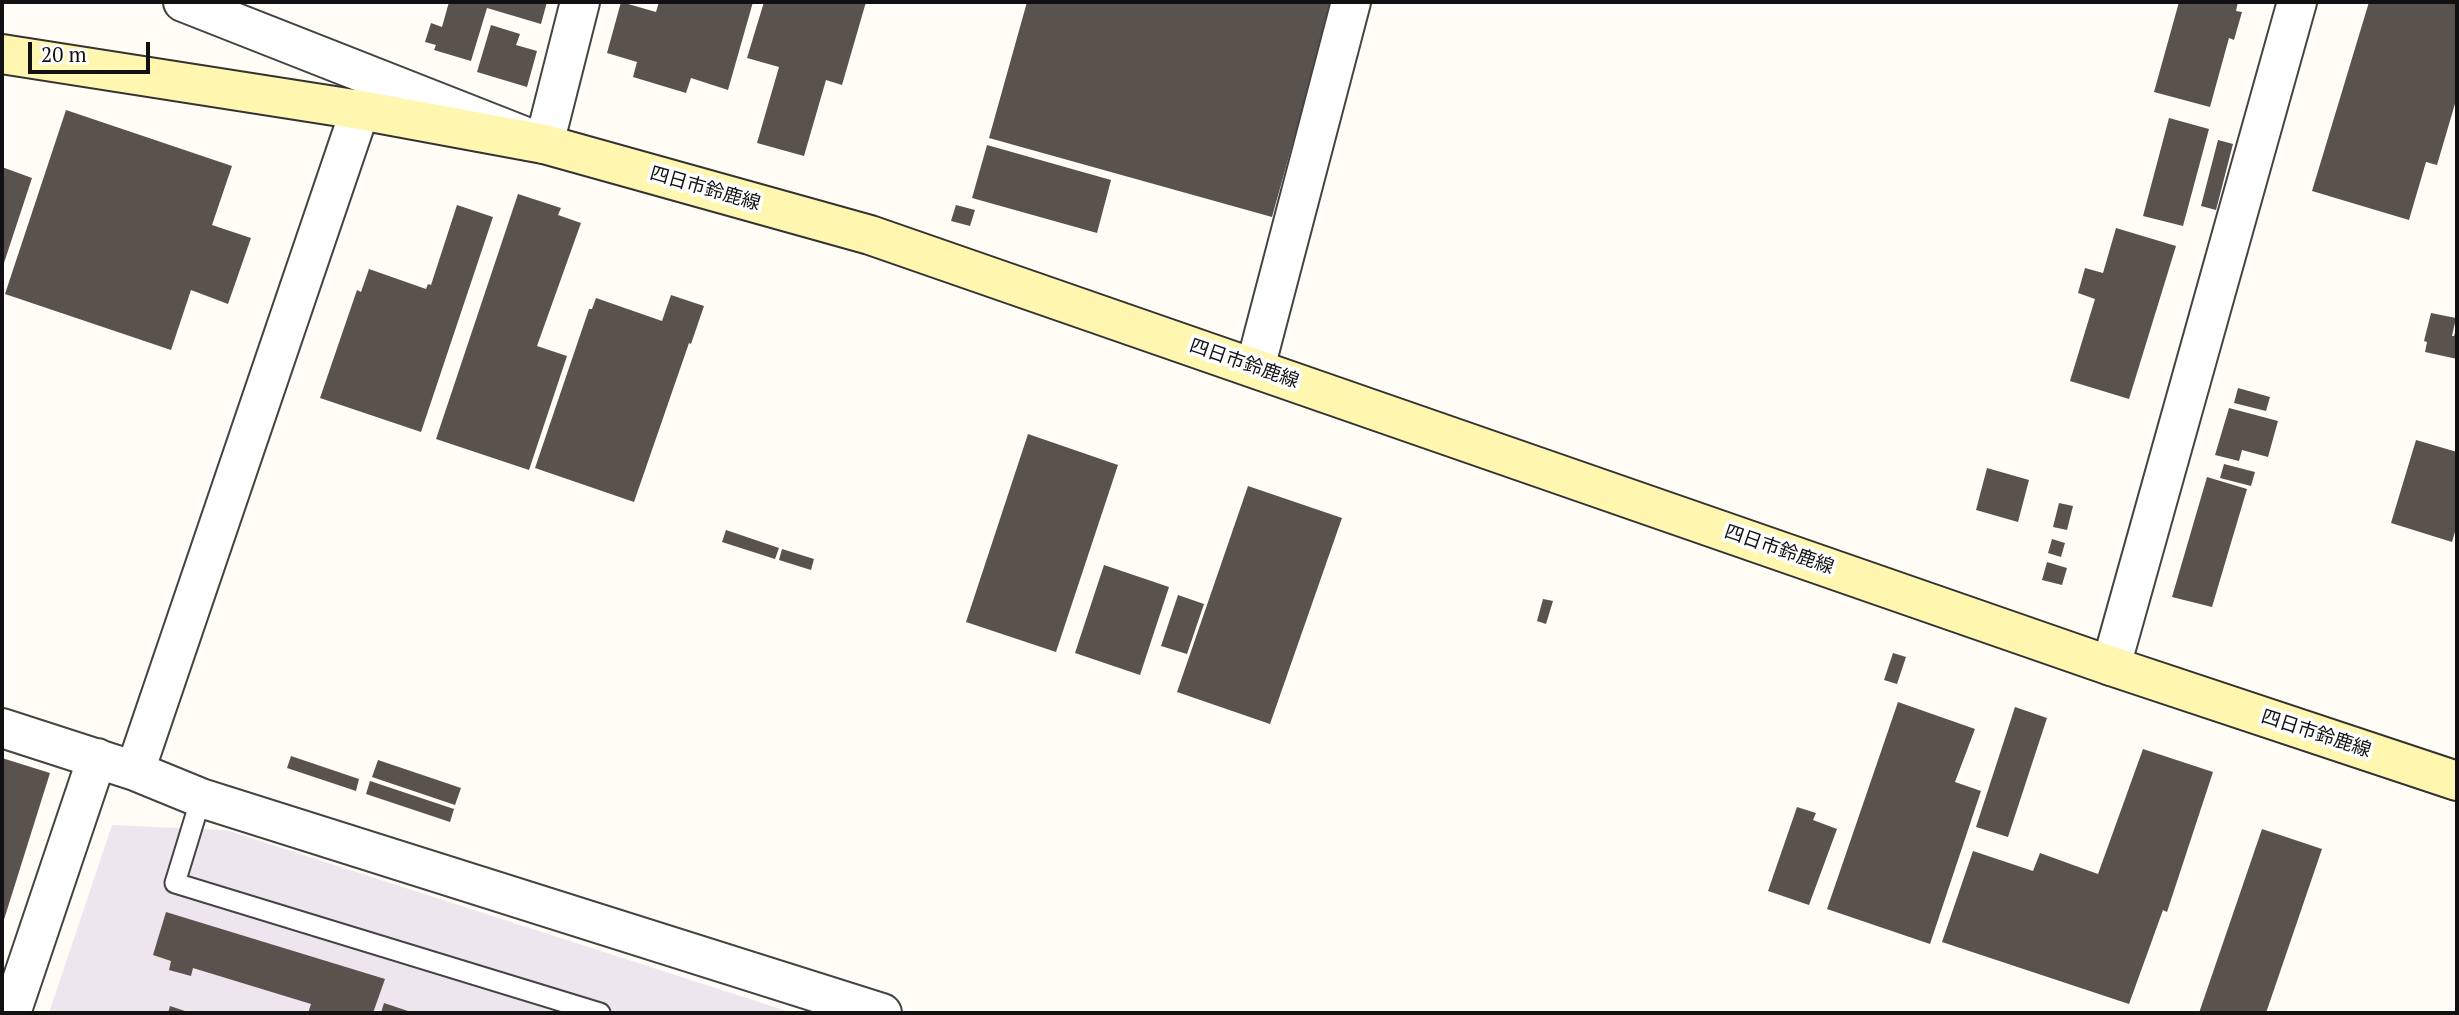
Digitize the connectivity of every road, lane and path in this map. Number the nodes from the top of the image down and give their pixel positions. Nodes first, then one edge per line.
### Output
1 (183, 2) edge
2 (580, 2) edge
3 (1351, 2) edge
4 (2297, 2) edge
5 (2, 54) edge
6 (359, 110) junction
7 (544, 144) junction
8 (1255, 368) junction
9 (2111, 666) junction
10 (2, 728) edge
11 (97, 758) junction
12 (135, 771) junction
13 (2457, 781) edge
14 (201, 798) junction
15 (11, 1013) edge
16 (600, 1013) edge
17 (882, 1013) edge

1 - 7 street
2 - 7 street
3 - 8 street
4 - 9 street
5 - 6 main road, 四日市鈴鹿線
6 - 7 main road, 四日市鈴鹿線
6 - 12 street
7 - 8 main road, 四日市鈴鹿線
8 - 9 main road, 四日市鈴鹿線
9 - 13 main road, 四日市鈴鹿線
10 - 11 street
11 - 12 street
11 - 15 street
12 - 14 street
14 - 16 lane
14 - 17 street

